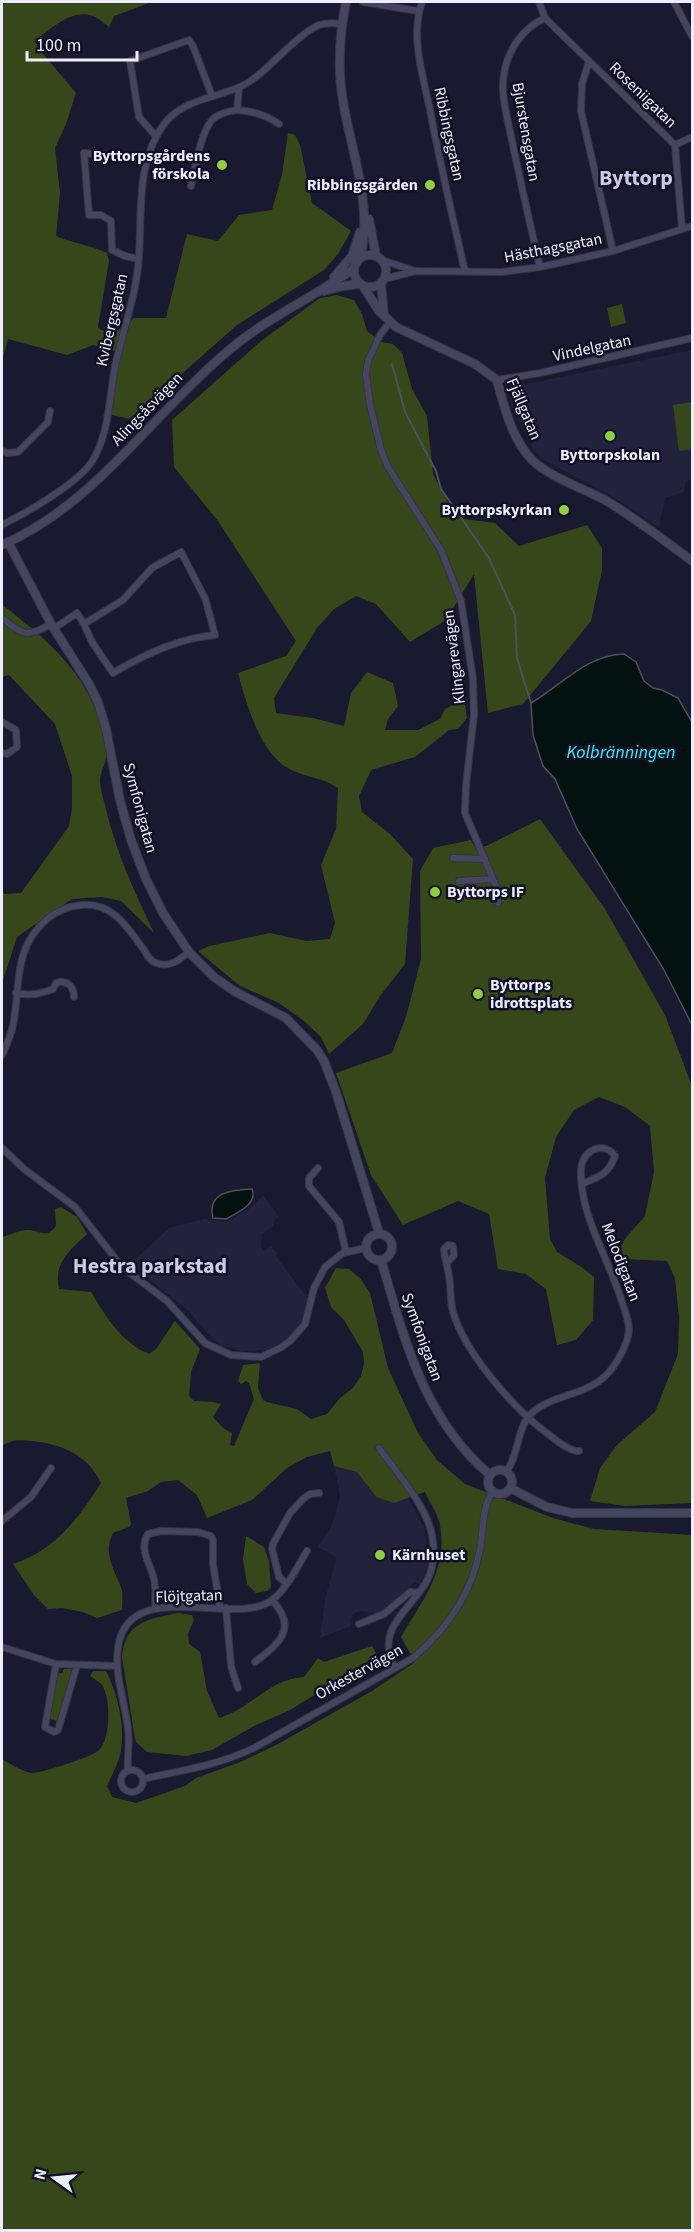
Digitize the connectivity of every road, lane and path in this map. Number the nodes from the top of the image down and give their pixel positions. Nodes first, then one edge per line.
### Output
1 (346, 2) edge
2 (363, 2) edge
3 (422, 2) edge
4 (539, 2) edge
5 (674, 2) edge
6 (418, 11) junction
7 (546, 18) junction
8 (341, 24) junction
9 (693, 36) edge
10 (589, 61) junction
11 (239, 87) junction
12 (212, 96) junction
13 (237, 110) junction
14 (279, 124) dead end
15 (156, 136) junction
16 (693, 137) edge
17 (675, 145) junction
18 (147, 158) junction
19 (191, 186) dead end
20 (363, 198) junction
21 (693, 226) edge
22 (682, 229) junction
23 (613, 251) junction
24 (360, 258) junction
25 (379, 258) junction
26 (139, 259) junction
27 (540, 267) junction
28 (353, 269) junction
29 (416, 271) junction
30 (465, 272) junction
31 (383, 281) junction
32 (361, 285) junction
33 (315, 292) junction
34 (387, 318) junction
35 (693, 338) edge
36 (497, 380) junction
37 (50, 411) dead end
38 (2, 451) edge
39 (2, 525) edge
40 (5, 544) edge
41 (693, 561) edge
42 (2, 618) edge
43 (84, 624) junction
44 (52, 626) junction
45 (2, 722) edge
46 (2, 753) edge
47 (453, 858) dead end
48 (484, 859) junction
49 (493, 879) junction
50 (459, 881) dead end
51 (498, 903) dead end
52 (189, 952) junction
53 (16, 993) junction
54 (74, 997) dead end
55 (2, 1055) edge
56 (2, 1148) edge
57 (318, 1168) dead end
58 (582, 1184) junction
59 (379, 1233) junction
60 (366, 1248) junction
61 (346, 1252) junction
62 (381, 1260) junction
63 (447, 1263) dead end
64 (528, 1418) junction
65 (379, 1448) dead end
66 (579, 1451) dead end
67 (51, 1468) dead end
68 (506, 1472) junction
69 (490, 1475) junction
70 (510, 1488) junction
71 (493, 1491) junction
72 (319, 1493) dead end
73 (693, 1513) edge
74 (2, 1521) edge
75 (307, 1551) dead end
76 (286, 1583) junction
77 (418, 1593) junction
78 (272, 1600) junction
79 (223, 1607) junction
80 (156, 1609) junction
81 (359, 1624) dead end
82 (2, 1647) edge
83 (255, 1662) dead end
84 (56, 1664) junction
85 (77, 1665) junction
86 (117, 1666) junction
87 (395, 1668) junction
88 (238, 1688) dead end
89 (128, 1770) junction
90 (143, 1779) junction

1 - 8 street, Alingsåsvägen
2 - 6 street
3 - 6 street, Ribbingsgatan
4 - 7 street, Roseniigatan
5 - 9 street
6 - 30 street, Ribbingsgatan
7 - 10 street, Roseniigatan
7 - 27 street, Bjurstensgatan
8 - 11 street, Kvibergsgatan
8 - 20 street, Alingsåsvägen
10 - 17 street, Roseniigatan
10 - 23 street
11 - 12 street, Kvibergsgatan
11 - 13 street
12 - 15 street, Kvibergsgatan
12 - 15 street
13 - 14 street
13 - 19 street
15 - 18 street, Kvibergsgatan
16 - 17 street
17 - 22 street, Roseniigatan
18 - 26 street, Kvibergsgatan
18 - 26 street
20 - 24 street, Alingsåsvägen
20 - 25 street, Alingsåsvägen
20 - 33 street, Alingsåsvägen
21 - 22 street, Hästhagsgatan
22 - 23 street, Hästhagsgatan
23 - 27 street, Hästhagsgatan
24 - 25 street
24 - 28 street
25 - 29 street, Hästhagsgatan
25 - 31 street
26 - 39 street, Kvibergsgatan
27 - 30 street, Hästhagsgatan
28 - 32 street
28 - 33 street, Alingsåsvägen
29 - 30 street, Hästhagsgatan
29 - 31 street, Hästhagsgatan
31 - 32 street
31 - 34 street
32 - 33 street, Alingsåsvägen
32 - 34 street, Fjällgatan
33 - 40 street, Alingsåsvägen
34 - 36 street, Fjällgatan
34 - 48 street, Klingarevägen
35 - 36 street, Vindelgatan
36 - 41 street, Fjällgatan
37 - 38 street
40 - 44 street, Symfonigatan
42 - 44 street
43 - 43 street
43 - 44 street
44 - 52 street, Symfonigatan
45 - 46 street
47 - 48 street
48 - 49 street, Klingarevägen
49 - 50 street
49 - 51 street, Klingarevägen
52 - 53 street
52 - 59 street, Symfonigatan
53 - 54 street
53 - 55 street
56 - 61 street
57 - 61 street
58 - 58 street, Melodigatan
58 - 64 street, Melodigatan
59 - 60 street
59 - 62 street
60 - 61 street
60 - 62 street
62 - 69 street, Symfonigatan
63 - 64 street
64 - 66 street
64 - 68 street
65 - 77 street
67 - 74 street
68 - 69 street
68 - 70 street
69 - 71 street
70 - 71 street
70 - 73 street
71 - 87 street, Orkestervägen
72 - 76 street
75 - 76 street
76 - 78 street
77 - 81 street
77 - 87 street
78 - 79 street, Flöjtgatan
78 - 83 street
79 - 80 street, Flöjtgatan
79 - 80 street
79 - 88 street
80 - 86 street, Flöjtgatan
82 - 84 street
84 - 85 street
84 - 85 street
85 - 86 street
86 - 89 street, Flöjtgatan
87 - 90 street, Orkestervägen
89 - 90 street
89 - 90 street

